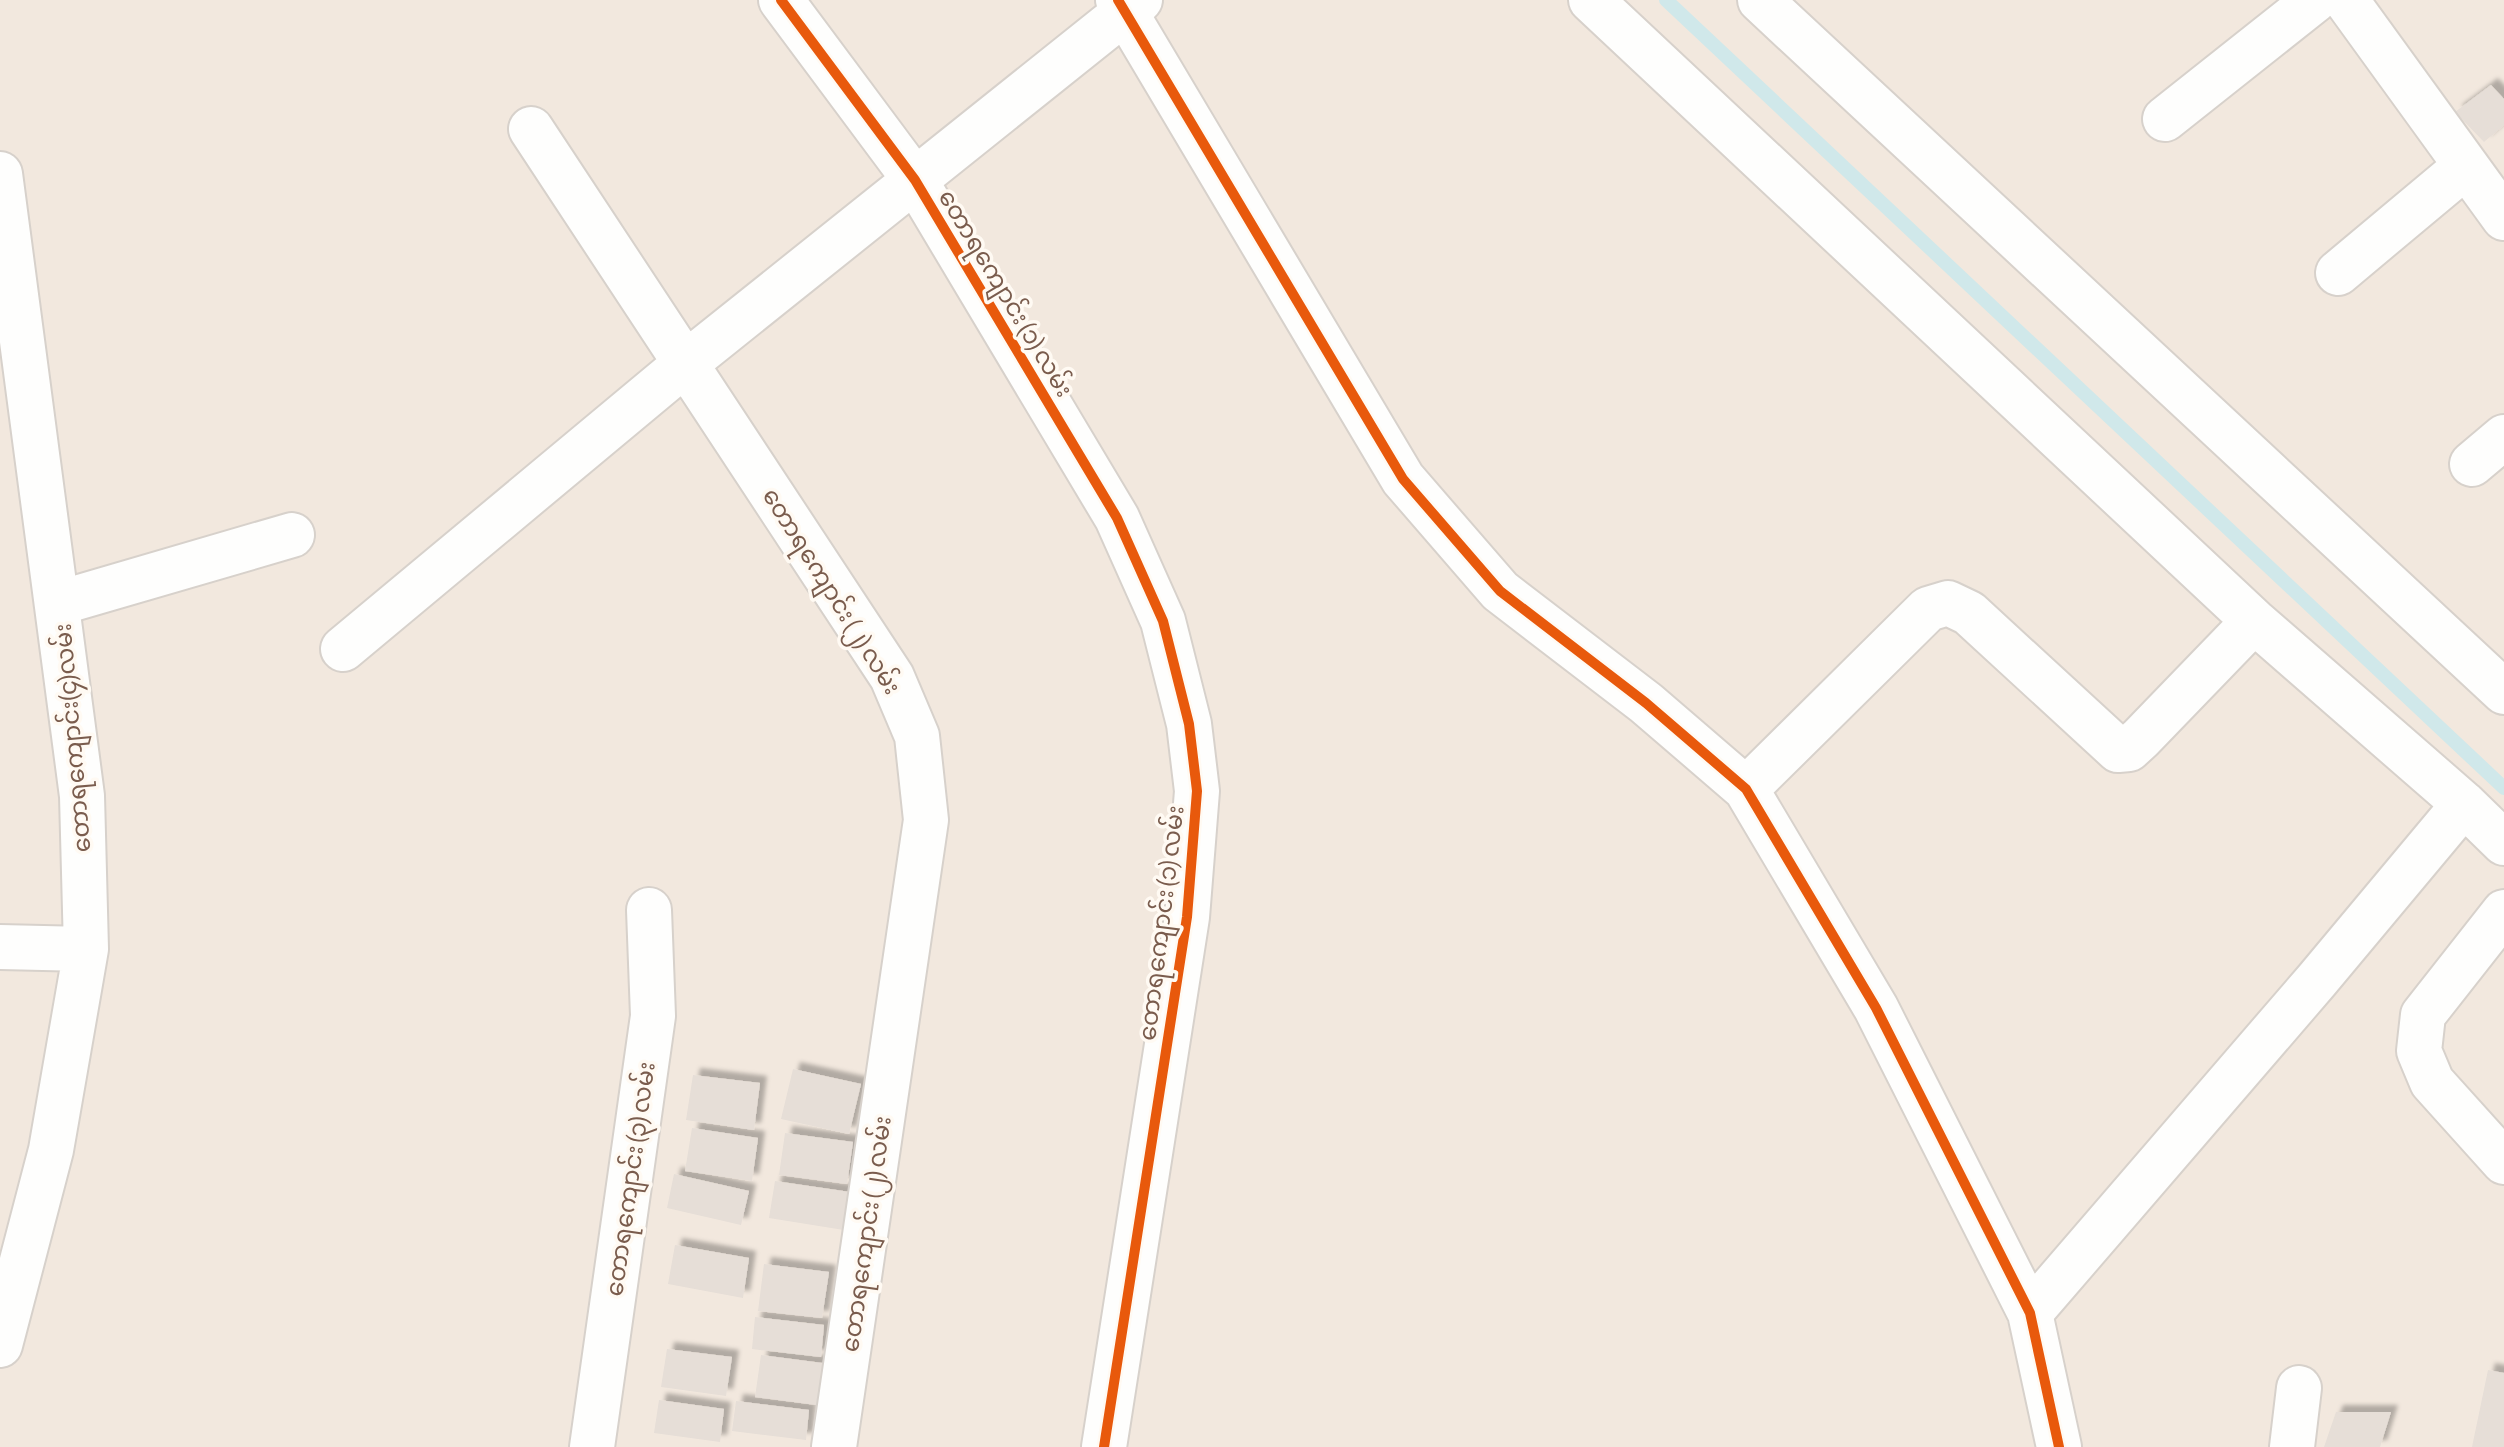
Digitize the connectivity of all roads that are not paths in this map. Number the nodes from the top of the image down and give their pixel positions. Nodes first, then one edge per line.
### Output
1 (781, 0) edge
2 (1591, 0) edge
3 (1760, 0) edge
4 (2315, 0) edge
5 (2346, 0) edge
6 (1128, 4) edge
7 (2165, 119) dead end
8 (531, 129) dead end
9 (2466, 166) junction
10 (0, 174) edge
11 (915, 180) junction
12 (2504, 218) edge
13 (2338, 273) dead end
14 (685, 364) junction
15 (292, 535) dead end
16 (59, 603) junction
17 (2254, 621) junction
18 (343, 649) dead end
19 (2504, 692) edge
20 (1746, 789) junction
21 (2464, 804) junction
22 (2504, 843) edge
23 (649, 910) dead end
24 (2504, 912) edge
25 (0, 947) edge
26 (86, 949) junction
27 (2504, 1162) edge
28 (2030, 1313) junction
29 (0, 1345) edge
30 (2299, 1388) dead end
31 (592, 1447) edge
32 (834, 1447) edge
33 (1104, 1447) edge
34 (2059, 1447) edge
35 (2292, 1447) edge

1 - 11 street, တောရကျောင်း (၁) လမ်း
2 - 17 street
3 - 19 street
4 - 7 street
5 - 9 street
6 - 11 street
6 - 20 street
8 - 14 street, တောရကျောင်း (၂) လမ်း
9 - 12 street
9 - 13 street
10 - 16 street, တောရကျောင်း(၄)လမ်း
11 - 14 street
11 - 33 street, တောရကျောင်း (၁) လမ်း
14 - 18 street
14 - 32 street, တောရကျောင်း (၂) လမ်း
15 - 16 street
16 - 26 street, တောရကျောင်း(၄)လမ်း
17 - 20 street
17 - 21 street
20 - 28 street
21 - 22 street
21 - 28 street
23 - 31 street, တောရကျောင်း (၃) လမ်း
24 - 27 street
25 - 26 street
26 - 29 street, တောရကျောင်း(၄)လမ်း
28 - 34 street
30 - 35 street

